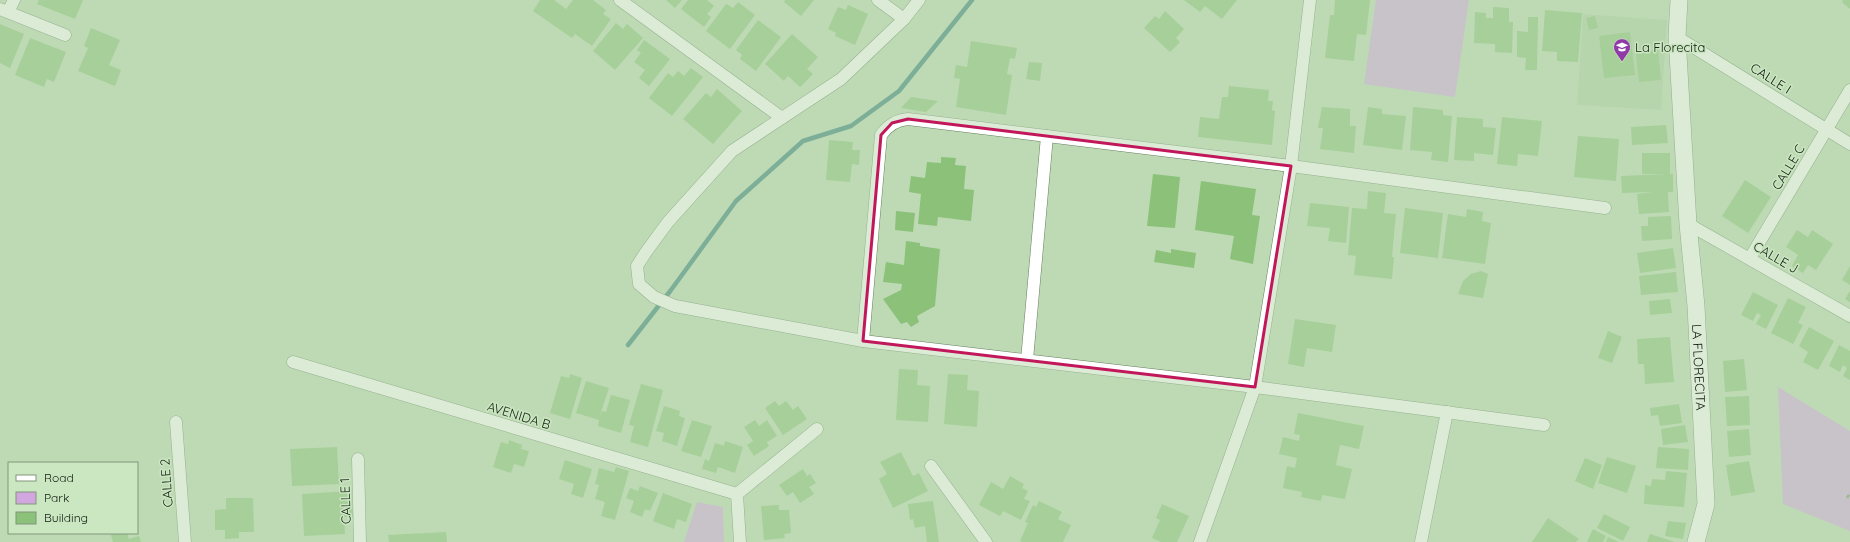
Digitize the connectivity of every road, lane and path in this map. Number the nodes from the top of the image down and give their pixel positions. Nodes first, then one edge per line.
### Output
1 (14, 0) edge
2 (620, 0) edge
3 (878, 0) edge
4 (919, 0) edge
5 (1310, 0) edge
6 (1679, 0) edge
7 (4, 11) edge
8 (904, 19) junction
9 (65, 36) dead end
10 (1677, 37) junction
11 (1850, 90) edge
12 (782, 118) junction
13 (1826, 129) junction
14 (1048, 136) junction
15 (1850, 144) edge
16 (1291, 166) junction
17 (1605, 208) dead end
18 (1688, 224) junction
19 (1750, 258) junction
20 (1850, 316) edge
21 (863, 341) junction
22 (1027, 360) junction
23 (293, 362) dead end
24 (1255, 388) junction
25 (1447, 412) junction
26 (176, 422) dead end
27 (1544, 425) dead end
28 (817, 429) dead end
29 (358, 459) dead end
30 (931, 466) dead end
31 (1850, 493) edge
32 (737, 494) junction
33 (1847, 498) dead end
34 (184, 542) edge
35 (360, 542) edge
36 (740, 542) edge
37 (986, 542) edge
38 (1200, 542) edge
39 (1421, 542) edge
40 (1696, 542) edge

1 - 7 street
2 - 12 street
3 - 8 street
4 - 8 street
5 - 16 street
6 - 10 main road, LA FLORECITA
7 - 9 street
8 - 12 street
10 - 13 street, CALLE I
10 - 18 main road, LA FLORECITA
11 - 13 street, CALLE C
12 - 21 street
13 - 15 street, CALLE I
13 - 19 street, CALLE C
14 - 16 street
14 - 21 street
14 - 22 street
16 - 17 street
16 - 24 street
18 - 19 street, CALLE J
18 - 40 main road, LA FLORECITA
19 - 20 street, CALLE J
21 - 22 street
22 - 24 street
23 - 32 street, AVENIDA B
24 - 25 street
24 - 38 street
25 - 27 street
25 - 39 street
26 - 34 street, CALLE 2
28 - 32 street
29 - 35 street, CALLE 1
30 - 37 street
31 - 33 path
32 - 36 street

